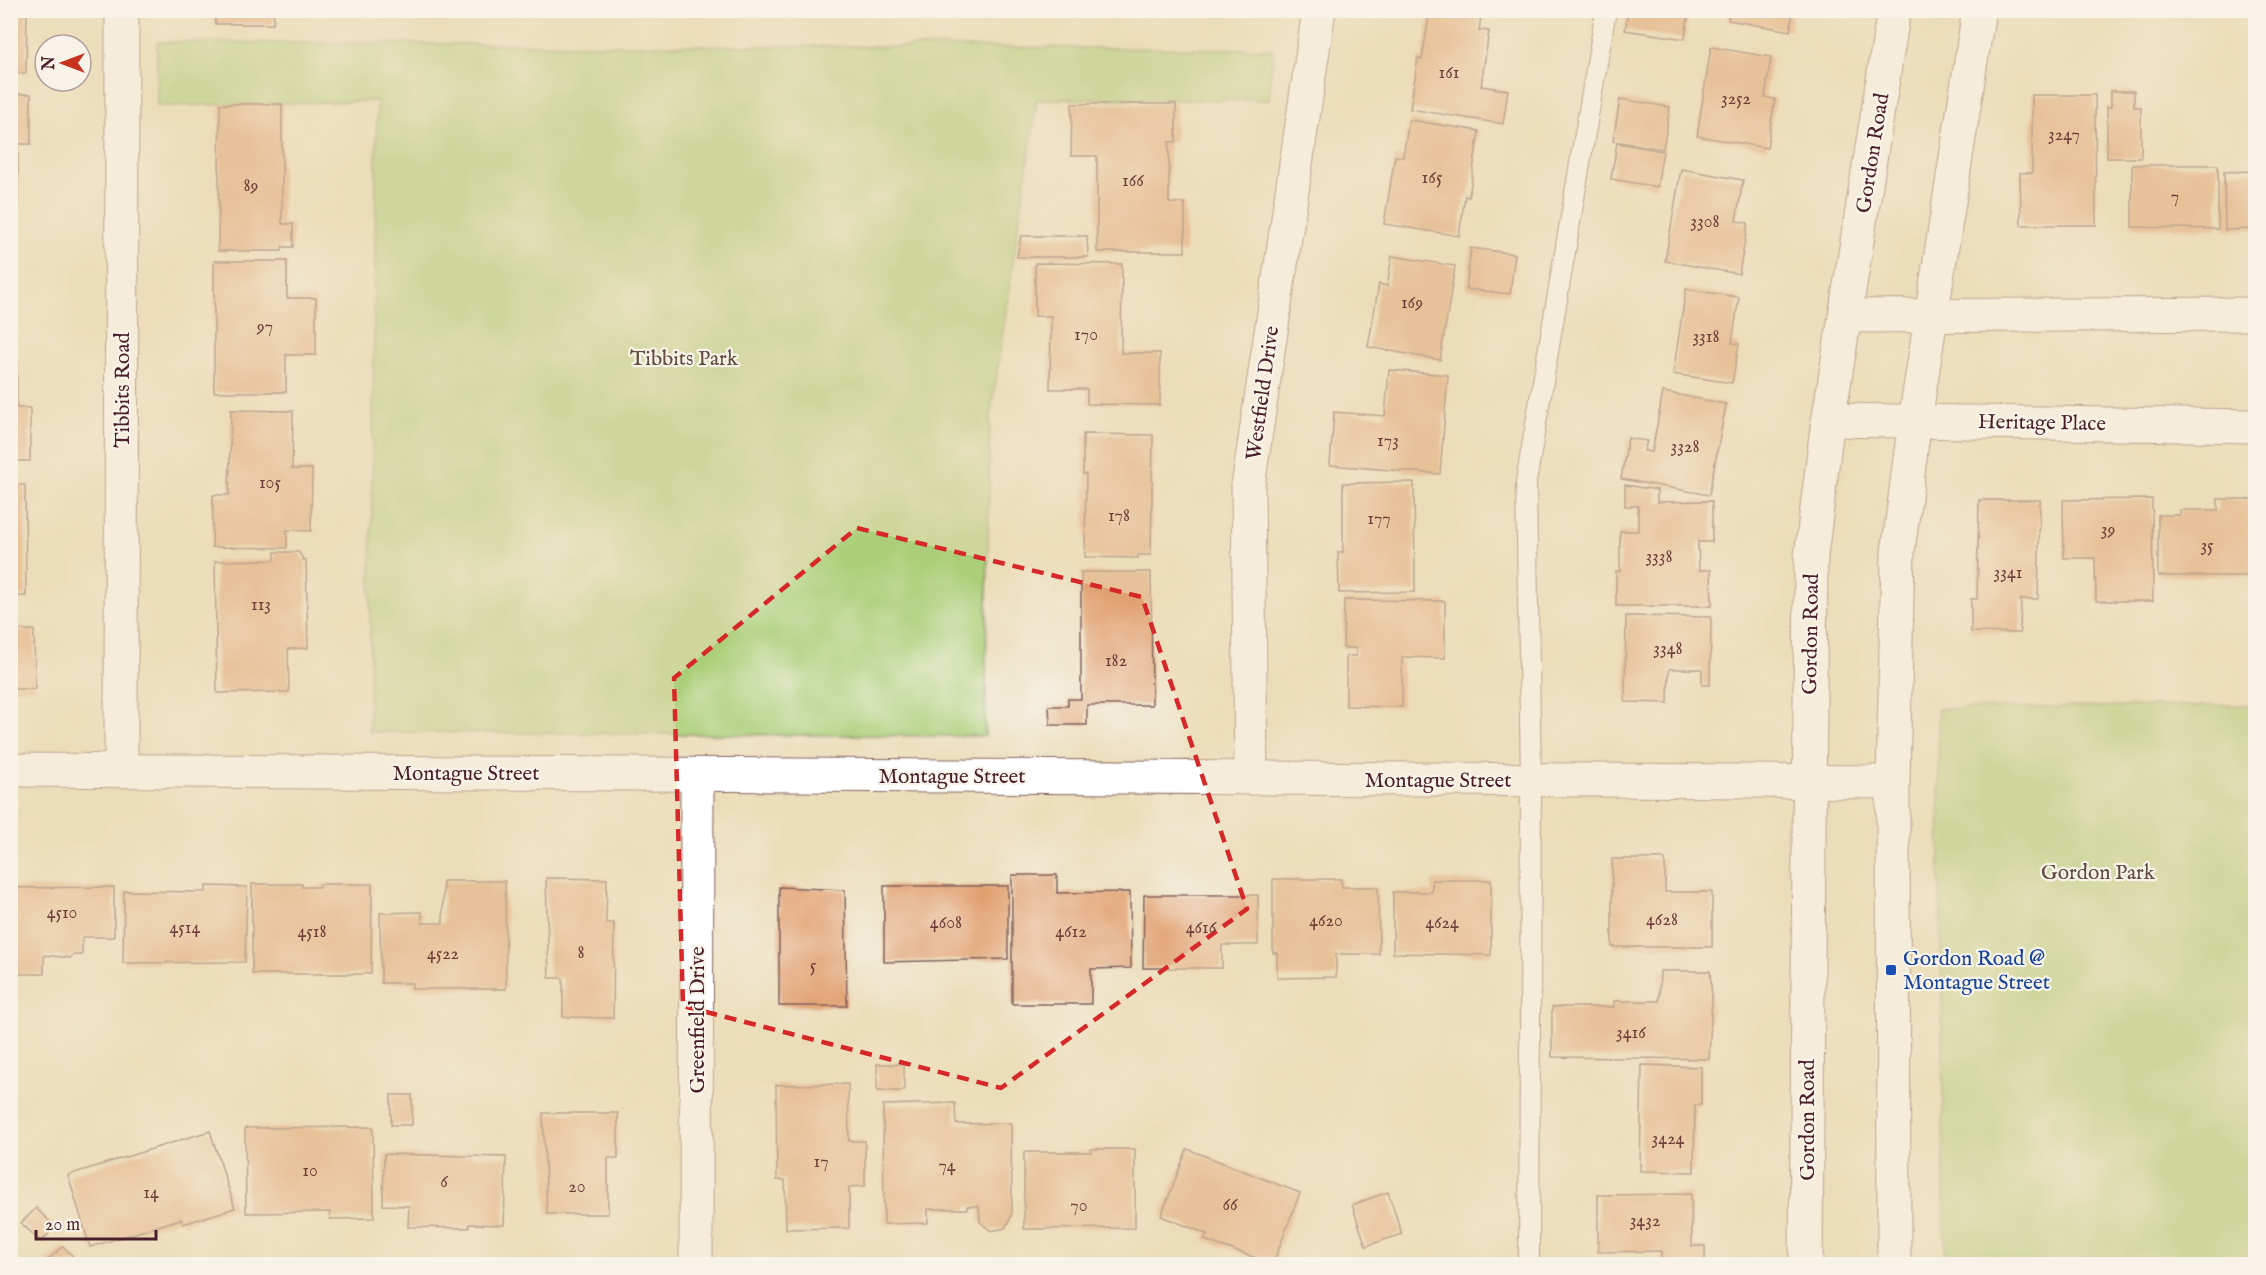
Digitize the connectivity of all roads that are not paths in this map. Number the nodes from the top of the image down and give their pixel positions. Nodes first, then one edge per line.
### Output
1 (122, 10) edge
2 (1319, 10) edge
3 (1606, 10) edge
4 (1894, 10) edge
5 (1979, 10) edge
6 (2256, 314) edge
7 (1846, 316) junction
8 (1931, 316) junction
9 (1828, 420) junction
10 (1915, 420) junction
11 (2256, 426) edge
12 (10, 770) edge
13 (121, 770) junction
14 (697, 775) junction
15 (1251, 778) junction
16 (1531, 781) junction
17 (1893, 782) junction
18 (1809, 783) junction
19 (696, 1264) edge
20 (1530, 1264) edge
21 (1806, 1264) edge
22 (1894, 1264) edge

1 - 13 street, Tibbits Road
2 - 15 street, Westfield Drive
3 - 16 lane
4 - 7 street, Gordon Road
5 - 8 street
6 - 8 street
7 - 8 street
7 - 9 street, Gordon Road
8 - 10 street
9 - 10 street, Heritage Place
9 - 18 street, Gordon Road
10 - 11 street, Heritage Place
10 - 17 street
12 - 13 street, Montague Street
13 - 14 street, Montague Street
14 - 15 street, Montague Street
14 - 19 street, Greenfield Drive
15 - 16 street, Montague Street
16 - 18 street, Montague Street
16 - 20 lane
17 - 18 street, Montague Street
17 - 22 street
18 - 21 street, Gordon Road

